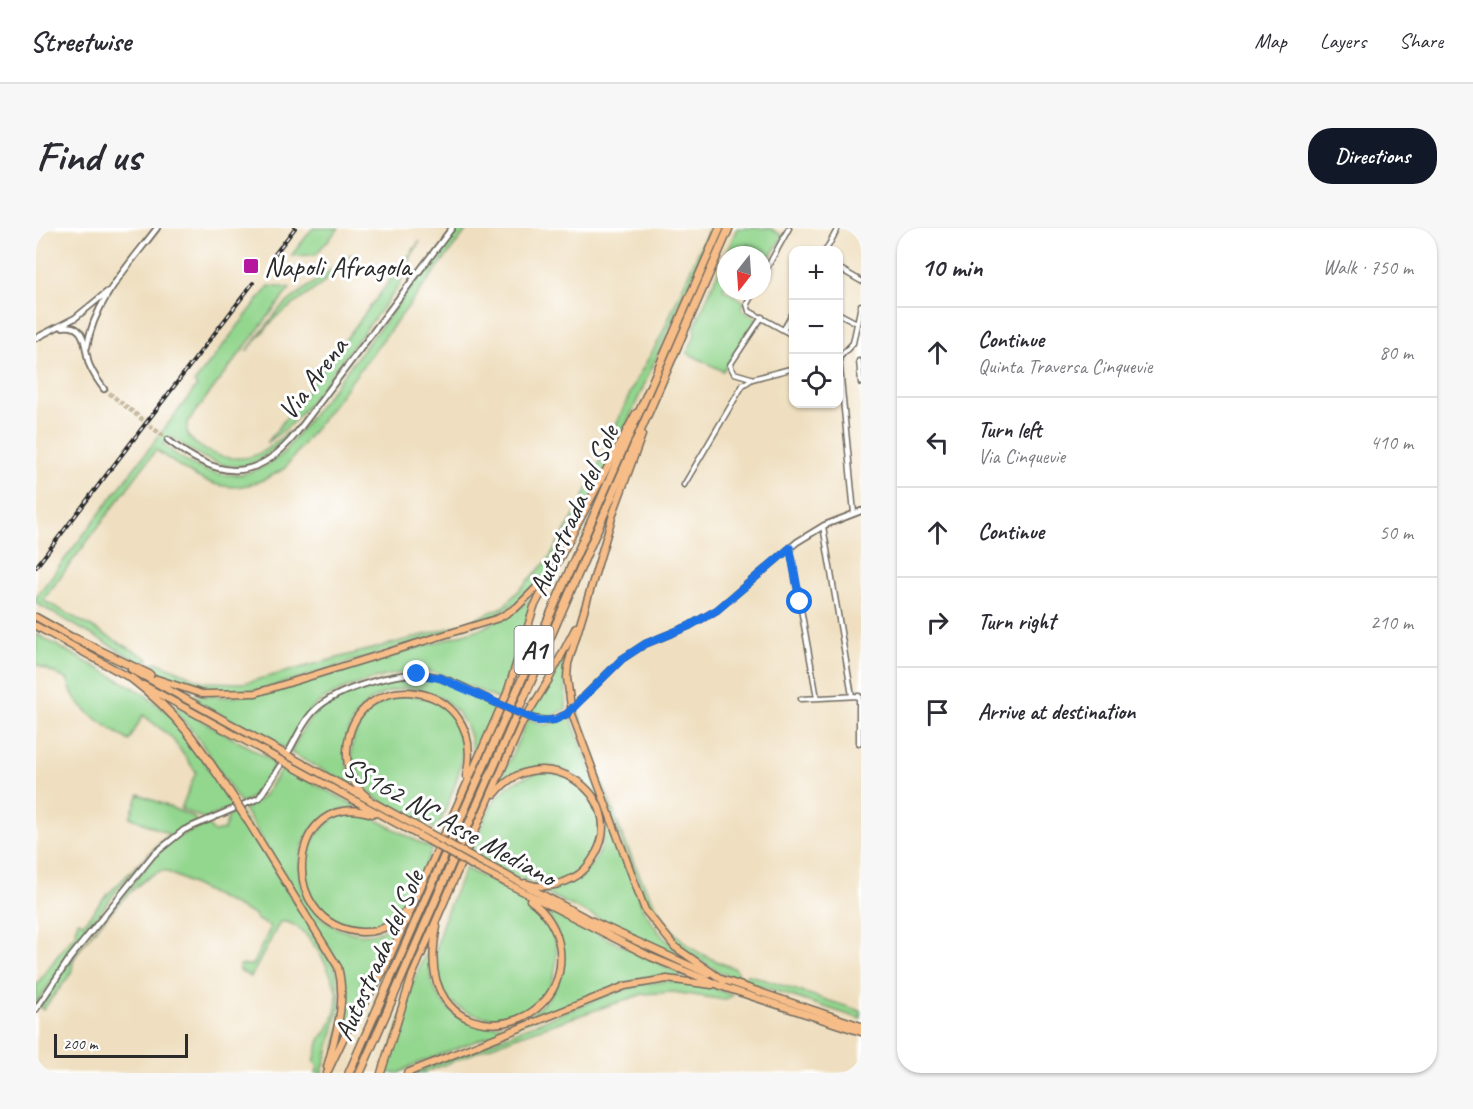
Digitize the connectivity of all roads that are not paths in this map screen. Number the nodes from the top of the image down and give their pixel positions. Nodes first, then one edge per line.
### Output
1 (157, 228) edge
2 (452, 228) edge
3 (720, 228) edge
4 (729, 228) edge
5 (789, 228) edge
6 (838, 228) edge
7 (828, 246) edge
8 (771, 261) edge
9 (843, 271) edge
10 (861, 281) edge
11 (111, 289) junction
12 (750, 300) edge
13 (861, 308) edge
14 (843, 316) edge
15 (762, 317) junction
16 (789, 320) edge
17 (857, 323) junction
18 (59, 327) junction
19 (784, 328) junction
20 (789, 332) edge
21 (36, 338) edge
22 (87, 347) junction
23 (843, 354) edge
24 (664, 356) junction
25 (859, 361) dead end
26 (789, 369) edge
27 (752, 378) junction
28 (861, 383) edge
29 (104, 390) tunnel mouth
30 (655, 399) junction
31 (843, 399) edge
32 (168, 440) tunnel mouth
33 (684, 485) dead end
34 (861, 511) edge
35 (854, 513) junction
36 (823, 526) junction
37 (790, 548) junction
38 (550, 573) junction
39 (585, 606) junction
40 (36, 617) edge
41 (36, 626) edge
42 (74, 638) joint
43 (149, 677) junction
44 (131, 679) joint
45 (145, 687) junction
46 (852, 696) junction
47 (817, 698) junction
48 (801, 699) dead end
49 (859, 743) dead end
50 (289, 751) dead end
51 (280, 766) dead end
52 (462, 791) junction
53 (373, 802) junction
54 (490, 802) junction
55 (244, 815) joint
56 (388, 819) junction
57 (428, 837) junction
58 (499, 876) junction
59 (420, 889) junction
60 (441, 912) junction
61 (725, 984) junction
62 (36, 1009) edge
63 (861, 1026) edge
64 (861, 1032) edge
65 (326, 1073) edge
66 (349, 1073) edge
67 (360, 1073) edge
68 (381, 1073) edge
69 (407, 1073) edge

1 - 11 street
2 - 32 street, Via Arena
3 - 24 highway, Autostrada del Sole / A1
4 - 30 highway, Autostrada del Sole / A1
5 - 8 street
6 - 7 street
9 - 10 street
11 - 18 street
11 - 22 street
12 - 15 street
13 - 17 street
14 - 17 street
15 - 19 street
15 - 27 street
16 - 19 street
17 - 23 street
18 - 21 street
18 - 22 street
19 - 20 street
22 - 29 street
24 - 38 highway
24 - 66 highway, Autostrada del Sole / A1
25 - 28 street
26 - 27 street
27 - 33 street
30 - 39 highway
30 - 67 highway, Autostrada del Sole / A1
31 - 35 street
34 - 35 street
35 - 36 street
36 - 37 street
36 - 46 street
37 - 47 street
37 - 50 street, bridge
38 - 43 highway
38 - 52 highway
39 - 54 highway
39 - 61 highway
40 - 42 highway
41 - 44 highway
42 - 43 highway
43 - 53 highway, SS162 NC Asse Mediano
44 - 45 highway
45 - 55 highway, bridge
45 - 56 highway, SS162 NC Asse Mediano
46 - 47 street
46 - 49 street
47 - 48 street
51 - 62 street
52 - 53 highway
52 - 59 highway
53 - 57 highway, SS162 NC Asse Mediano
54 - 58 highway
54 - 60 highway
55 - 65 highway
56 - 57 highway, SS162 NC Asse Mediano
56 - 59 highway
57 - 58 highway, SS162 NC Asse Mediano, bridge
57 - 58 highway, SS162 NC Asse Mediano, bridge
58 - 60 highway
58 - 61 highway, SS162 NC Asse Mediano
59 - 65 highway
60 - 68 highway
61 - 63 highway, SS162 NC Asse Mediano
61 - 64 highway, SS162 NC Asse Mediano
61 - 69 highway

